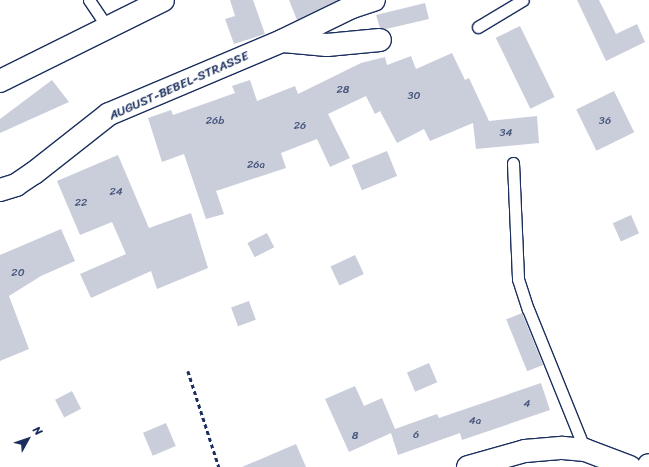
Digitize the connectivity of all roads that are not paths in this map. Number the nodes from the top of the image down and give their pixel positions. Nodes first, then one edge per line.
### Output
1 (89, 0) edge
2 (163, 0) edge
3 (374, 0) edge
4 (523, 0) edge
5 (107, 27) junction
6 (478, 27) dead end
7 (380, 40) dead end
8 (282, 41) junction
9 (0, 81) edge
10 (513, 163) dead end
11 (0, 190) edge
12 (585, 450) junction
13 (468, 467) edge
14 (630, 467) edge

1 - 5 lane
2 - 5 street
3 - 8 street, AUGUST-BEBEL-STRASSE
4 - 6 lane
5 - 9 street
7 - 8 street, AUGUST-BEBEL-STRASSE
8 - 11 street, AUGUST-BEBEL-STRASSE
10 - 12 lane
12 - 13 street
12 - 14 street

